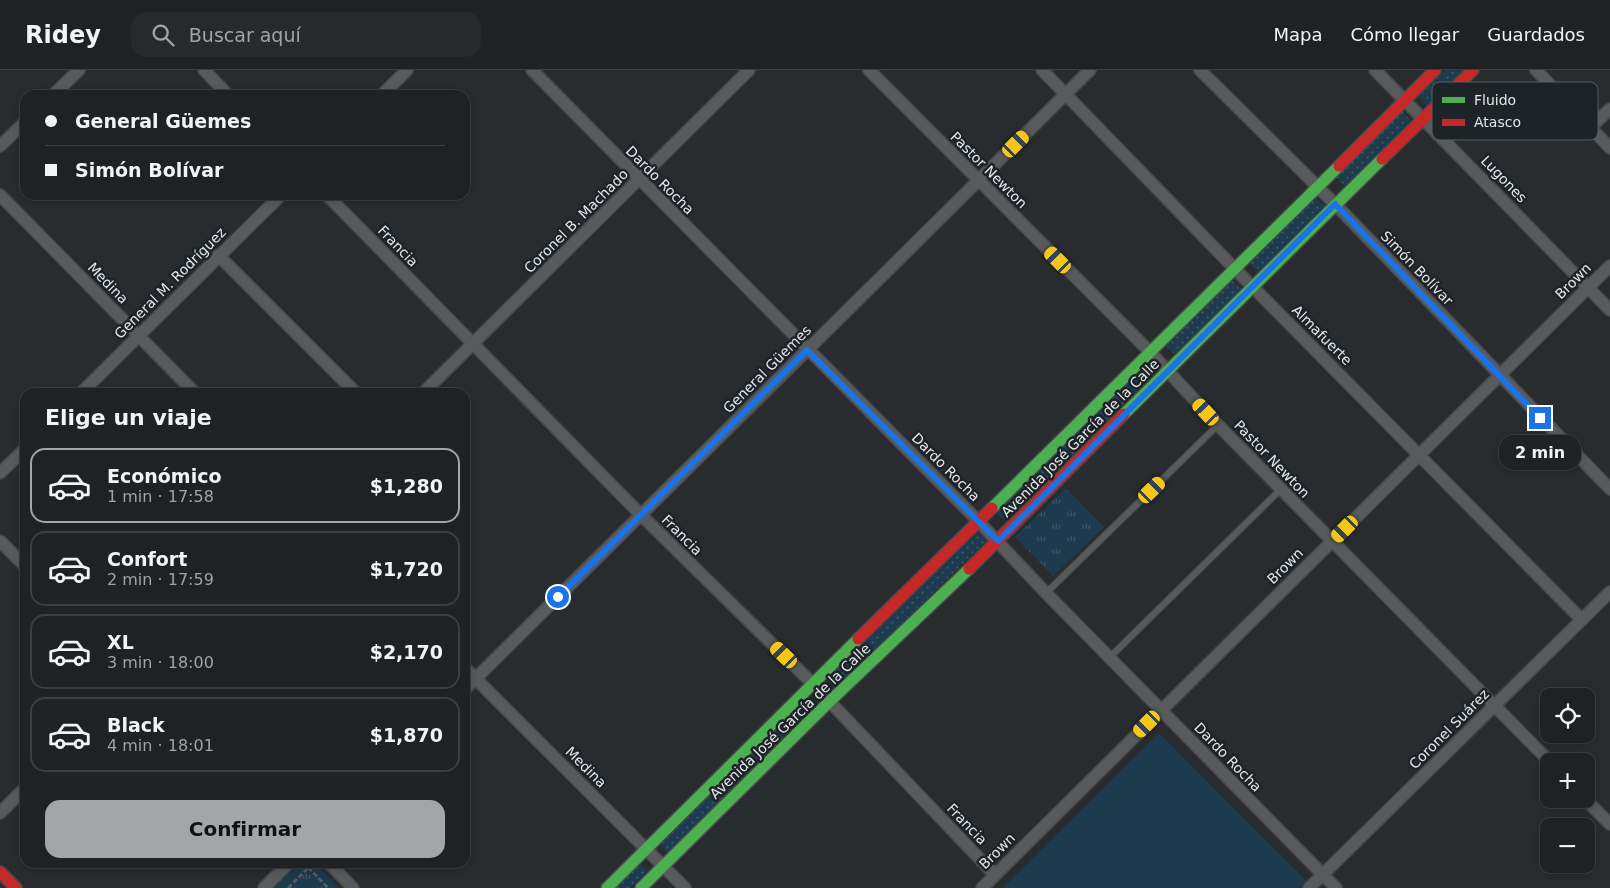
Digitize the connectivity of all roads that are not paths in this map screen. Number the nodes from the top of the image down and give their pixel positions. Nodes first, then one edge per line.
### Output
1 (79, 70) edge
2 (204, 70) edge
3 (408, 70) edge
4 (532, 70) edge
5 (750, 70) edge
6 (869, 70) edge
7 (1042, 70) edge
8 (1090, 70) edge
9 (1200, 70) edge
10 (1376, 70) edge
11 (1435, 70) edge
12 (1473, 70) edge
13 (1536, 70) edge
14 (1460, 82) edge
15 (1547, 82) edge
16 (58, 90) edge
17 (223, 90) edge
18 (387, 90) edge
19 (1066, 94) junction
20 (1405, 99) junction
21 (1432, 109) edge
22 (1610, 109) edge
23 (1423, 118) junction
24 (1598, 120) edge
25 (20, 127) edge
26 (1432, 127) edge
27 (1598, 136) edge
28 (1444, 140) edge
29 (0, 146) edge
30 (1610, 148) edge
31 (639, 179) junction
32 (978, 181) junction
33 (1317, 186) junction
34 (0, 195) edge
35 (276, 200) edge
36 (332, 200) edge
37 (1335, 204) junction
38 (218, 255) junction
39 (1610, 266) edge
40 (1235, 269) junction
41 (1252, 286) junction
42 (1588, 287) junction
43 (1610, 310) edge
44 (139, 336) junction
45 (473, 344) junction
46 (807, 350) junction
47 (1151, 353) junction
48 (1168, 371) junction
49 (1499, 376) junction
50 (86, 388) edge
51 (190, 388) edge
52 (351, 388) edge
53 (428, 388) edge
54 (1218, 425) junction
55 (20, 454) edge
56 (1420, 454) junction
57 (0, 473) edge
58 (1281, 489) junction
59 (1610, 489) edge
60 (641, 515) junction
61 (979, 522) junction
62 (0, 540) edge
63 (998, 541) junction
64 (1332, 541) junction
65 (20, 561) edge
66 (1610, 592) edge
67 (1046, 593) junction
68 (1582, 620) junction
69 (1109, 658) junction
70 (470, 673) edge
71 (476, 679) junction
72 (812, 683) junction
73 (470, 684) edge
74 (829, 702) junction
75 (1494, 706) junction
76 (1161, 710) junction
77 (1540, 753) edge
78 (20, 793) edge
79 (1594, 808) edge
80 (0, 813) edge
81 (1610, 824) edge
82 (646, 849) junction
83 (664, 866) junction
84 (284, 868) edge
85 (334, 868) edge
86 (0, 872) edge
87 (995, 875) junction
88 (1322, 875) junction
89 (16, 888) edge
90 (264, 888) edge
91 (353, 888) edge
92 (607, 888) edge
93 (641, 888) edge
94 (685, 888) edge
95 (982, 888) edge
96 (1309, 888) edge
97 (1336, 888) edge

1 - 16 street
2 - 17 street
3 - 18 street
4 - 31 street, Dardo Rocha
5 - 31 street, Coronel B. Machado
6 - 32 street, Pastor Newton
7 - 19 street, Almafuerte
8 - 19 street, General Güemes
9 - 33 street, Simón Bolívar
10 - 20 street, Lugones
11 - 20 main road, Avenida José García de la Calle
12 - 14 main road, Avenida José García de la Calle
13 - 15 street
19 - 32 street, General Güemes
19 - 40 street, Almafuerte
20 - 23 street, Lugones
20 - 33 main road, Avenida José García de la Calle
21 - 23 main road, Avenida José García de la Calle
22 - 24 street
23 - 26 street, Lugones
23 - 37 main road, Avenida José García de la Calle
25 - 29 street
27 - 30 street
28 - 42 street, Lugones
31 - 45 street, Coronel B. Machado
31 - 46 street, Dardo Rocha
32 - 46 street, General Güemes
32 - 47 street, Pastor Newton
33 - 37 street, Simón Bolívar
33 - 40 main road, Avenida José García de la Calle
34 - 44 street, Medina
35 - 38 street, General M. Rodríguez
36 - 45 street, Francia
37 - 41 main road, Avenida José García de la Calle
37 - 49 street, Simón Bolívar
38 - 44 street, General M. Rodríguez
38 - 52 street
39 - 42 street, Brown
40 - 41 street, Almafuerte
40 - 47 main road, Avenida José García de la Calle
41 - 48 main road, Avenida José García de la Calle
41 - 56 street, Almafuerte
42 - 43 street, Lugones
42 - 49 street, Brown
44 - 50 street, General M. Rodríguez
44 - 51 street, Medina
45 - 53 street, Coronel B. Machado
45 - 60 street, Francia
46 - 60 street, General Güemes
46 - 61 street, Dardo Rocha
47 - 48 street, Pastor Newton
47 - 61 main road, Avenida José García de la Calle
48 - 54 street, Pastor Newton
48 - 63 main road, Avenida José García de la Calle
49 - 56 street, Brown
49 - 59 street, Simón Bolívar
54 - 58 street, Pastor Newton
54 - 67 lane
55 - 57 street
56 - 64 street, Brown
56 - 68 street, Almafuerte
58 - 64 street, Pastor Newton
58 - 69 lane
60 - 71 street, General Güemes
60 - 72 street, Francia
61 - 63 street, Dardo Rocha
61 - 72 main road, Avenida José García de la Calle
62 - 65 street
63 - 67 street, Dardo Rocha
63 - 74 main road, Avenida José García de la Calle
64 - 75 street, Pastor Newton
64 - 76 street, Brown
66 - 68 street, Coronel Suárez
67 - 69 street, Dardo Rocha
68 - 75 street, Coronel Suárez
69 - 76 street, Dardo Rocha
70 - 71 street, Medina
71 - 73 street, General Güemes
71 - 82 street, Medina
72 - 74 street, Francia
72 - 82 main road, Avenida José García de la Calle
74 - 83 main road, Avenida José García de la Calle
74 - 87 street, Francia
75 - 77 street, Pastor Newton
75 - 88 street, Coronel Suárez
76 - 87 street, Brown
76 - 88 street, Dardo Rocha
78 - 80 street
79 - 81 street
82 - 83 street, Medina
82 - 92 main road, Avenida José García de la Calle
83 - 93 main road, Avenida José García de la Calle
83 - 94 street, Medina
84 - 90 street
85 - 91 street
86 - 89 main road
87 - 95 street, Brown
88 - 96 street, Coronel Suárez
88 - 97 street, Dardo Rocha

